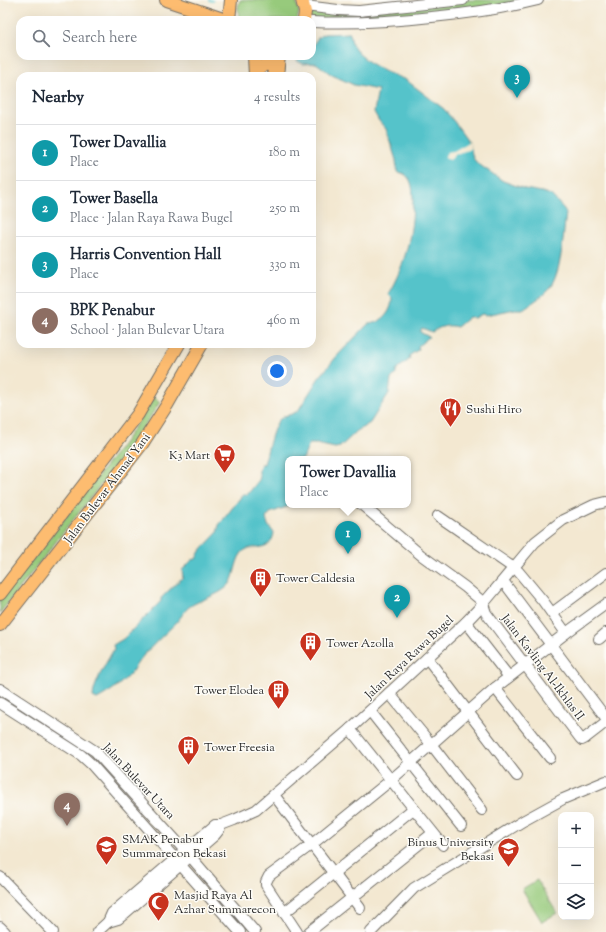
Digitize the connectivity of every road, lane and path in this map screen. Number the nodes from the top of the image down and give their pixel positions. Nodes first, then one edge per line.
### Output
1 (166, 0) edge
2 (223, 0) edge
3 (232, 0) edge
4 (463, 0) edge
5 (538, 0) edge
6 (304, 3) edge
7 (212, 14) junction
8 (217, 16) edge
9 (230, 16) edge
10 (304, 16) edge
11 (316, 22) edge
12 (254, 60) edge
13 (279, 60) edge
14 (255, 72) edge
15 (257, 72) edge
16 (275, 72) edge
17 (277, 72) edge
18 (177, 348) edge
19 (200, 348) edge
20 (606, 502) edge
21 (366, 508) edge
22 (438, 516) dead end
23 (512, 568) junction
24 (606, 573) edge
25 (503, 581) junction
26 (0, 594) edge
27 (483, 603) junction
28 (606, 604) edge
29 (552, 613) junction
30 (466, 622) junction
31 (0, 625) edge
32 (566, 633) junction
33 (550, 644) junction
34 (426, 658) junction
35 (526, 664) junction
36 (510, 677) junction
37 (0, 688) edge
38 (496, 688) junction
39 (390, 693) junction
40 (0, 703) edge
41 (370, 711) junction
42 (468, 712) junction
43 (606, 718) edge
44 (606, 722) edge
45 (350, 729) junction
46 (431, 744) junction
47 (550, 758) dead end
48 (411, 762) junction
49 (517, 776) dead end
50 (391, 780) junction
51 (606, 781) edge
52 (274, 795) junction
53 (413, 809) junction
54 (482, 810) dead end
55 (461, 826) dead end
56 (433, 833) junction
57 (311, 845) junction
58 (443, 845) dead end
59 (188, 853) junction
60 (178, 861) junction
61 (333, 874) junction
62 (0, 876) edge
63 (351, 898) junction
64 (360, 908) dead end
65 (284, 913) junction
66 (0, 927) edge
67 (4, 932) edge
68 (53, 932) edge
69 (97, 932) edge
70 (240, 932) edge
71 (255, 932) edge
72 (297, 932) edge
73 (309, 932) edge
74 (371, 932) edge

1 - 7 main road
2 - 7 main road
3 - 9 main road
4 - 6 street
5 - 11 street
6 - 10 main road
7 - 8 main road
12 - 14 main road
13 - 17 main road
15 - 16 main road
18 - 26 main road, Jalan Bulevar Ahmad Yani
19 - 31 main road, Jalan Bulevar Ahmad Yani
20 - 23 street, Jalan Raya Rawa Bugel
21 - 27 street, Jalan Kavling Al-Ikhlas II
22 - 23 street
23 - 25 street, Jalan Raya Rawa Bugel
23 - 29 street
24 - 29 street
25 - 27 street, Jalan Raya Rawa Bugel
25 - 33 street
27 - 30 street, Jalan Raya Rawa Bugel
27 - 35 street, Jalan Kavling Al-Ikhlas II
28 - 32 street
29 - 32 street
30 - 34 street, Jalan Raya Rawa Bugel
30 - 36 street
32 - 33 street
33 - 35 street
33 - 43 street
34 - 39 street, Jalan Raya Rawa Bugel
34 - 42 street
35 - 36 street
35 - 44 street, Jalan Kavling Al-Ikhlas II
36 - 38 street
37 - 59 street, Jalan Bulevar Utara
38 - 42 street
38 - 47 street
39 - 41 street, Jalan Raya Rawa Bugel
39 - 46 street
40 - 60 street, Jalan Bulevar Utara
41 - 45 street, Jalan Raya Rawa Bugel
41 - 48 street
42 - 46 street
42 - 49 street
45 - 50 street
45 - 52 street, Jalan Raya Rawa Bugel
46 - 48 street
46 - 54 street
48 - 50 street
48 - 55 street
50 - 53 street
50 - 57 street
51 - 74 street
52 - 57 street
52 - 59 street, Jalan Raya Rawa Bugel
53 - 56 street
53 - 61 street
56 - 58 street
56 - 63 street
57 - 61 street
57 - 65 street
59 - 60 street, Jalan Raya Rawa Bugel
59 - 71 street, Jalan Bulevar Utara
60 - 69 street, Jalan Raya Rawa Bugel
60 - 70 street, Jalan Bulevar Utara
61 - 63 street
61 - 65 street
62 - 68 street
63 - 64 street
63 - 73 street
65 - 72 street
66 - 67 street

